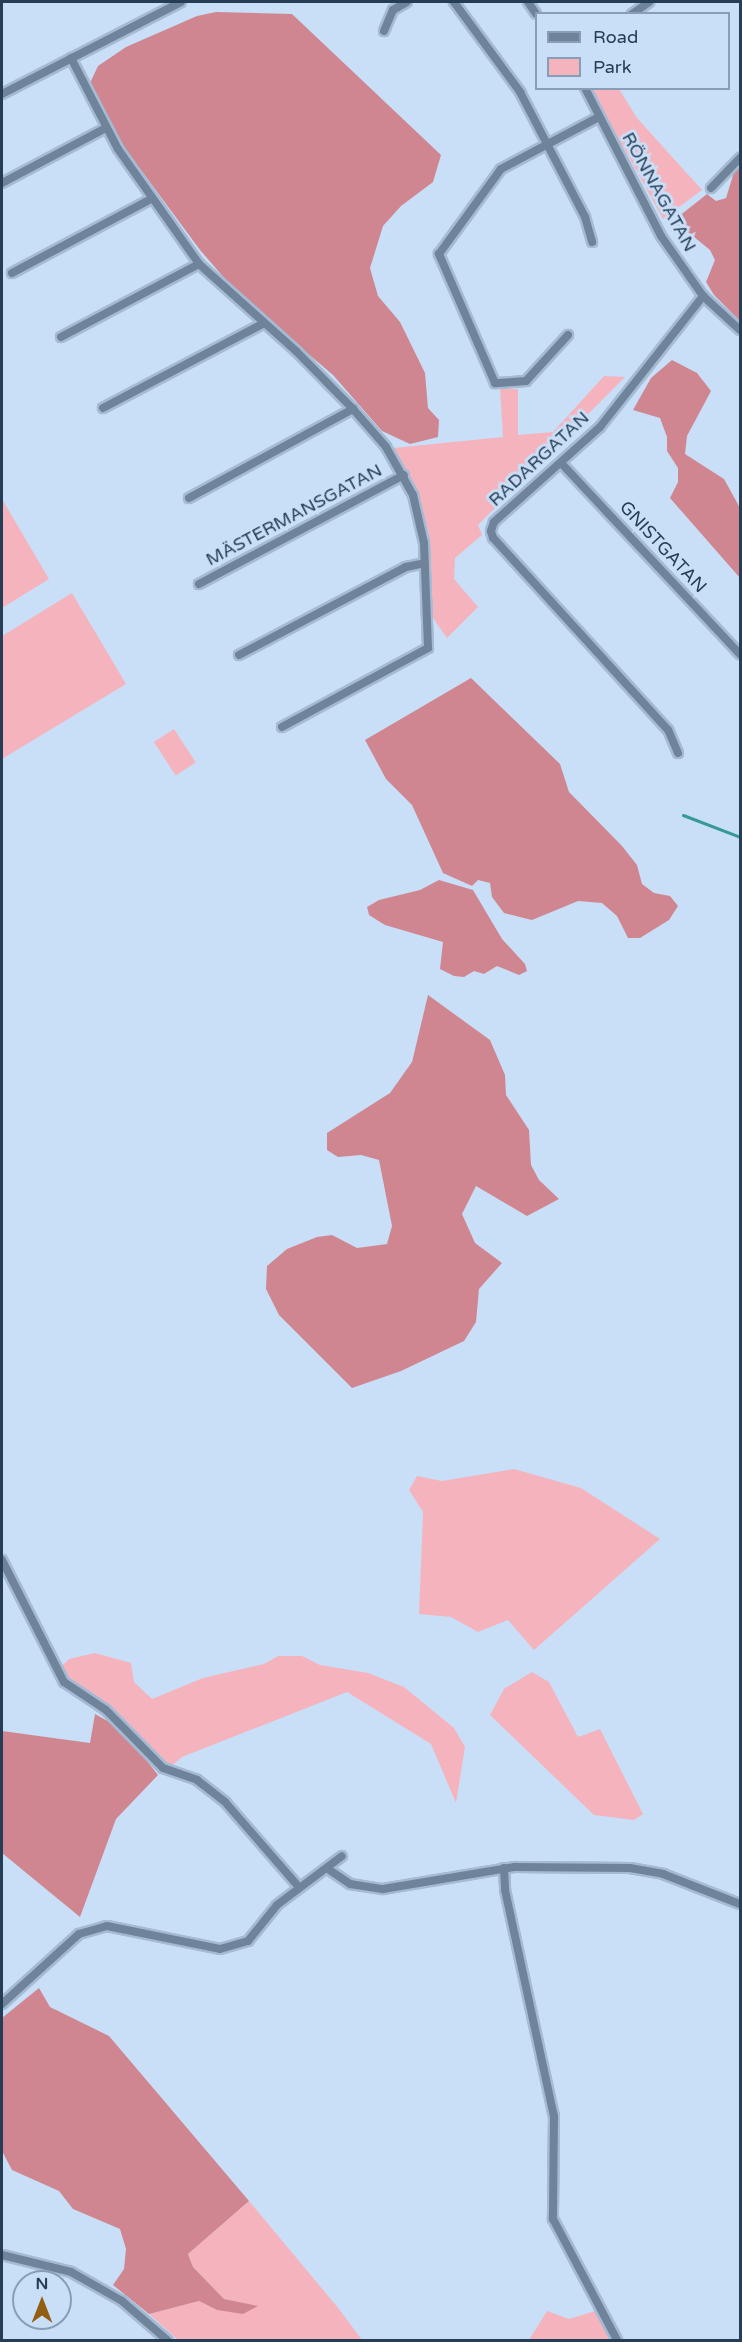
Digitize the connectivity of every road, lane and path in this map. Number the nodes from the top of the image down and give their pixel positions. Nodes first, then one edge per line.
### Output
1 (181, 2) edge
2 (406, 2) edge
3 (454, 2) edge
4 (649, 2) edge
5 (635, 12) edge
6 (384, 31) dead end
7 (71, 58) junction
8 (586, 90) edge
9 (2, 94) edge
10 (599, 117) junction
11 (106, 128) junction
12 (548, 145) junction
13 (741, 158) edge
14 (2, 183) edge
15 (711, 188) dead end
16 (151, 199) junction
17 (592, 242) dead end
18 (199, 264) junction
19 (12, 273) dead end
20 (703, 296) junction
21 (264, 323) junction
22 (741, 330) edge
23 (568, 335) dead end
24 (61, 337) dead end
25 (103, 408) dead end
26 (353, 409) junction
27 (561, 463) junction
28 (404, 475) junction
29 (189, 498) dead end
30 (425, 563) junction
31 (198, 584) dead end
32 (741, 654) edge
33 (239, 655) dead end
34 (282, 727) dead end
35 (678, 753) dead end
36 (2, 1560) edge
37 (342, 1857) dead end
38 (504, 1868) junction
39 (328, 1869) junction
40 (298, 1887) junction
41 (741, 1904) edge
42 (2, 2004) edge
43 (2, 2255) edge
44 (167, 2340) edge
45 (617, 2340) edge

1 - 7 street
2 - 6 street
3 - 12 street
4 - 5 street
7 - 9 street
7 - 11 street, MÄSTERMANSGATAN
8 - 10 street, RÖNNAGATAN
10 - 12 street
10 - 20 street, RÖNNAGATAN
11 - 14 street
11 - 16 street, MÄSTERMANSGATAN
12 - 17 street
12 - 23 street
13 - 15 street
16 - 18 street, MÄSTERMANSGATAN
16 - 19 street
18 - 21 street, MÄSTERMANSGATAN
18 - 24 street
20 - 22 street, RÖNNAGATAN
20 - 27 street, RADARGATAN
21 - 25 street
21 - 26 street, MÄSTERMANSGATAN
26 - 28 street, MÄSTERMANSGATAN
26 - 29 street
27 - 32 street, GNISTGATAN
27 - 35 street, RADARGATAN
28 - 30 street, MÄSTERMANSGATAN
28 - 31 street, MÄSTERMANSGATAN
30 - 33 street
30 - 34 street, MÄSTERMANSGATAN
36 - 40 street
37 - 39 street
38 - 39 street
38 - 41 street
38 - 45 street
39 - 40 street
40 - 42 street
43 - 44 street

